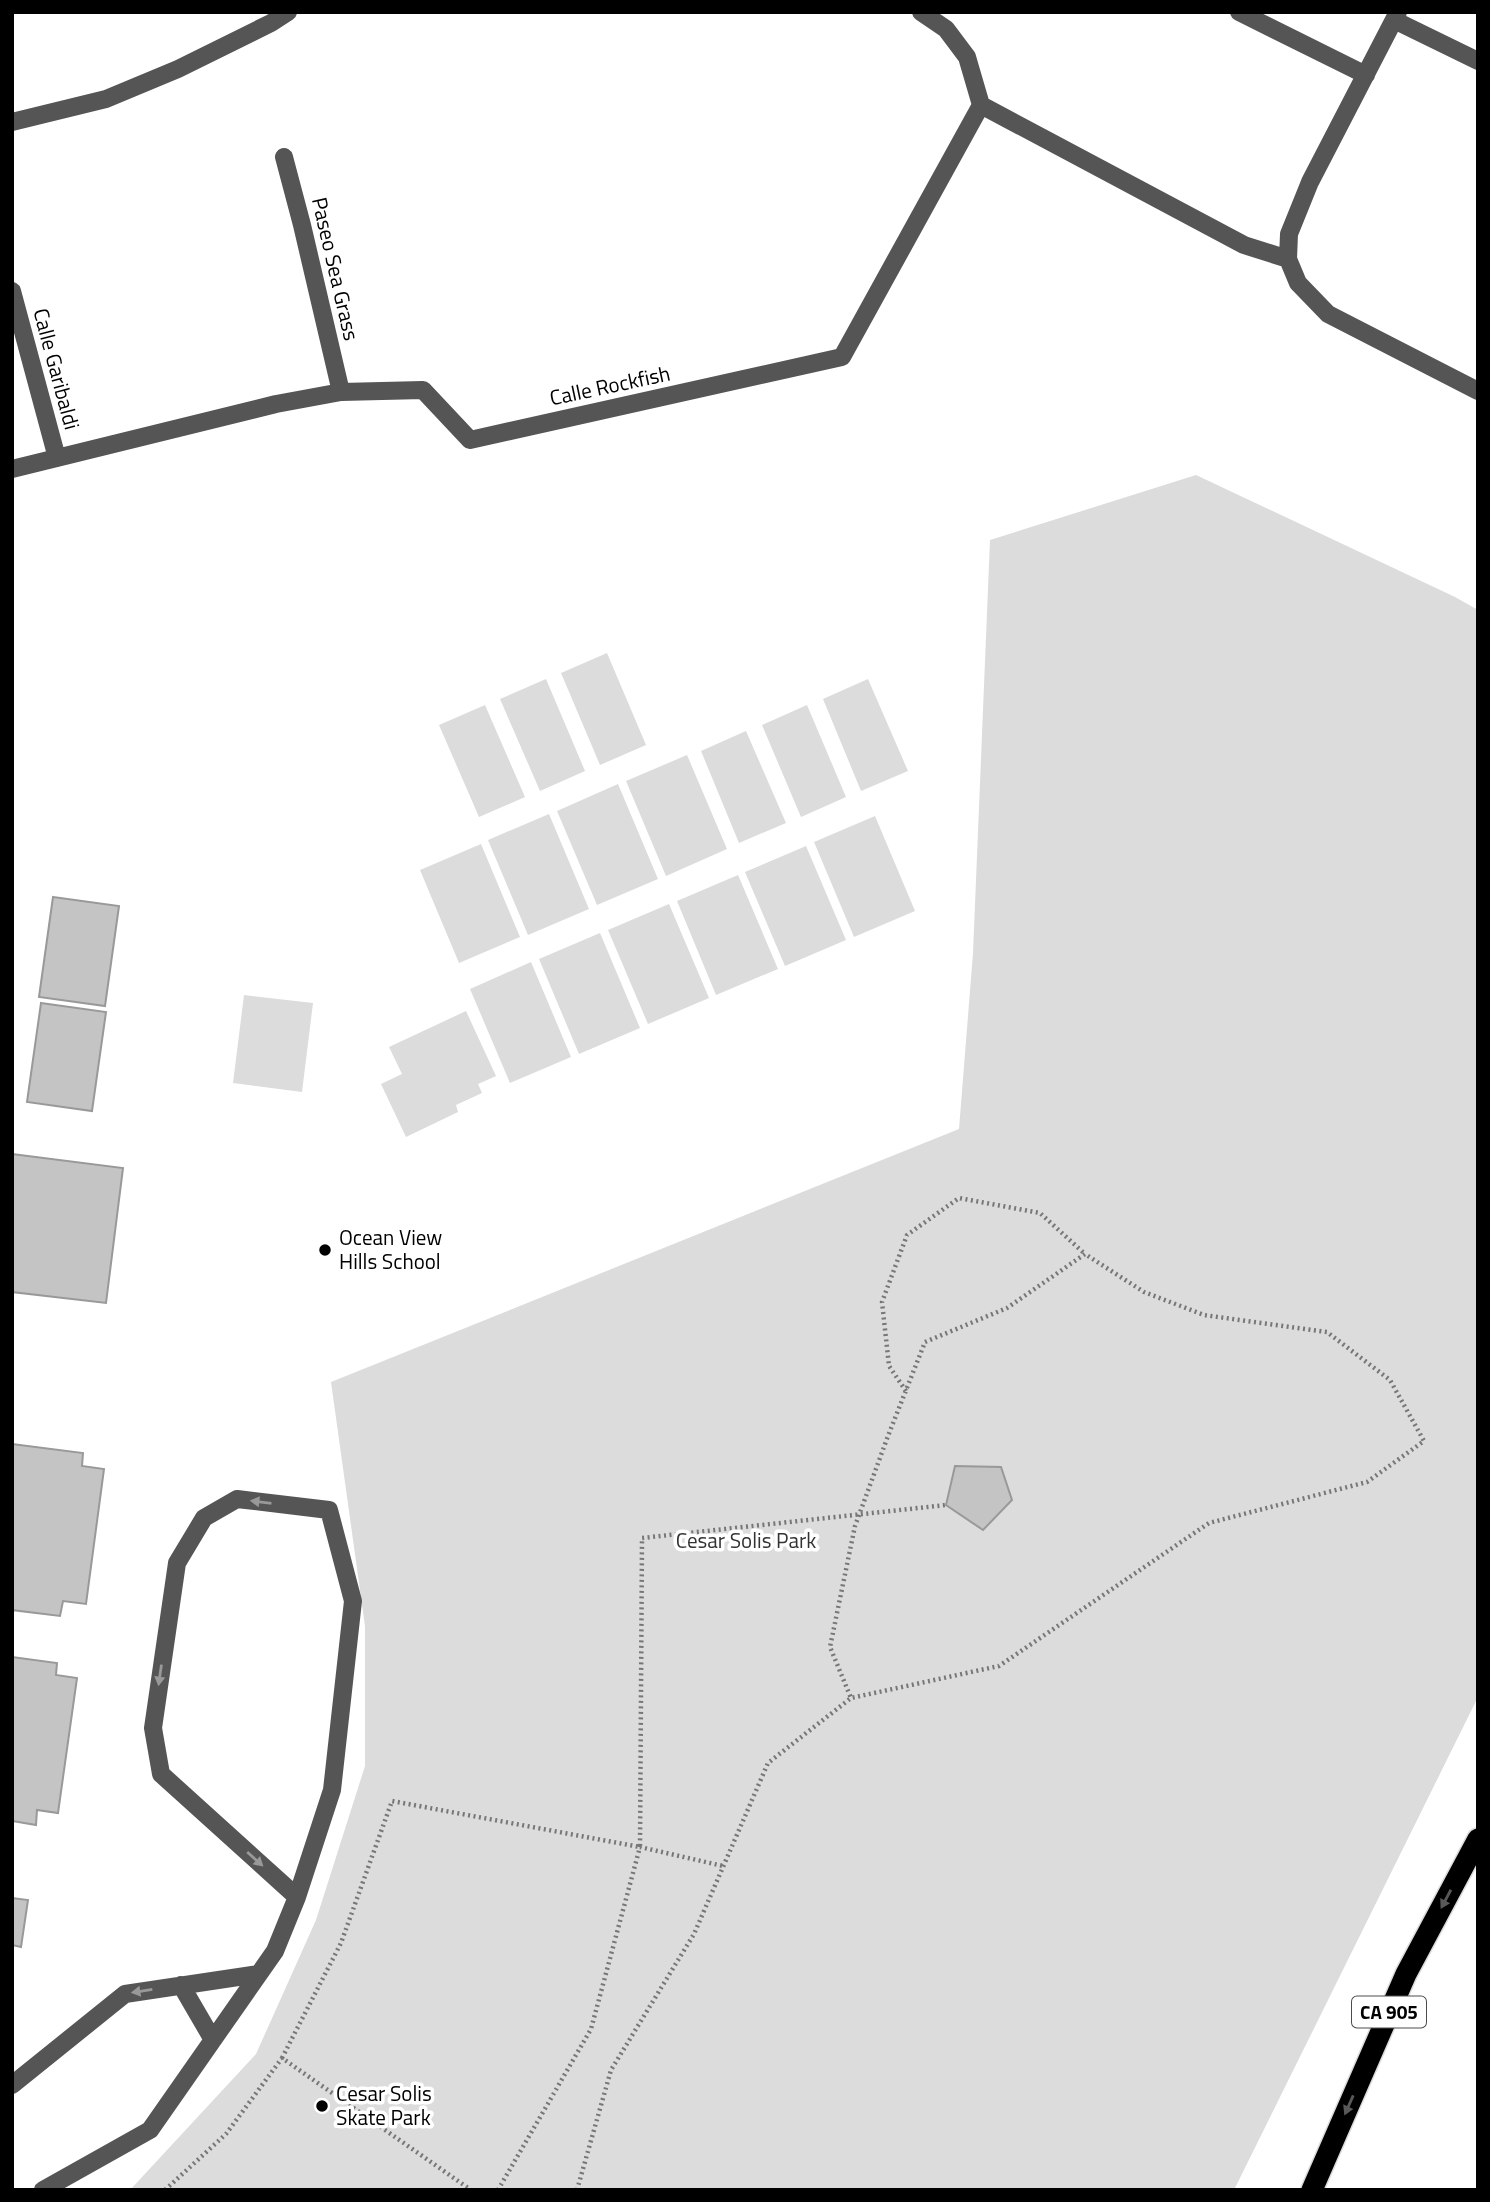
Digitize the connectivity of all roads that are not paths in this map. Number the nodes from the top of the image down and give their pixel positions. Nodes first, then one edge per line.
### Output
1 (288, 12) edge
2 (921, 12) edge
3 (1240, 12) edge
4 (1396, 16) edge
5 (1478, 61) edge
6 (1366, 75) junction
7 (981, 106) junction
8 (12, 122) edge
9 (284, 158) dead end
10 (1288, 259) junction
11 (12, 292) edge
12 (1478, 391) edge
13 (341, 392) junction
14 (57, 458) junction
15 (12, 469) edge
16 (1478, 1839) edge
17 (297, 1898) junction
18 (258, 1974) junction
19 (181, 1985) junction
20 (213, 2040) junction
21 (12, 2085) edge
22 (43, 2190) edge
23 (1312, 2190) edge

1 - 8 street
2 - 7 street
3 - 6 street
4 - 5 street
4 - 6 street
6 - 10 street
7 - 10 street
7 - 13 street, Calle Rockfish
9 - 13 street, Paseo Sea Grass
10 - 12 street
11 - 14 street, Calle Garibaldi
13 - 14 street, Calle Rockfish
14 - 15 street, Calle Rockfish
16 -> 23 highway, CA 905
17 -> 17 street
17 - 18 street
18 - 19 street
18 - 20 street
19 - 20 street
19 -> 21 street
20 - 22 street

